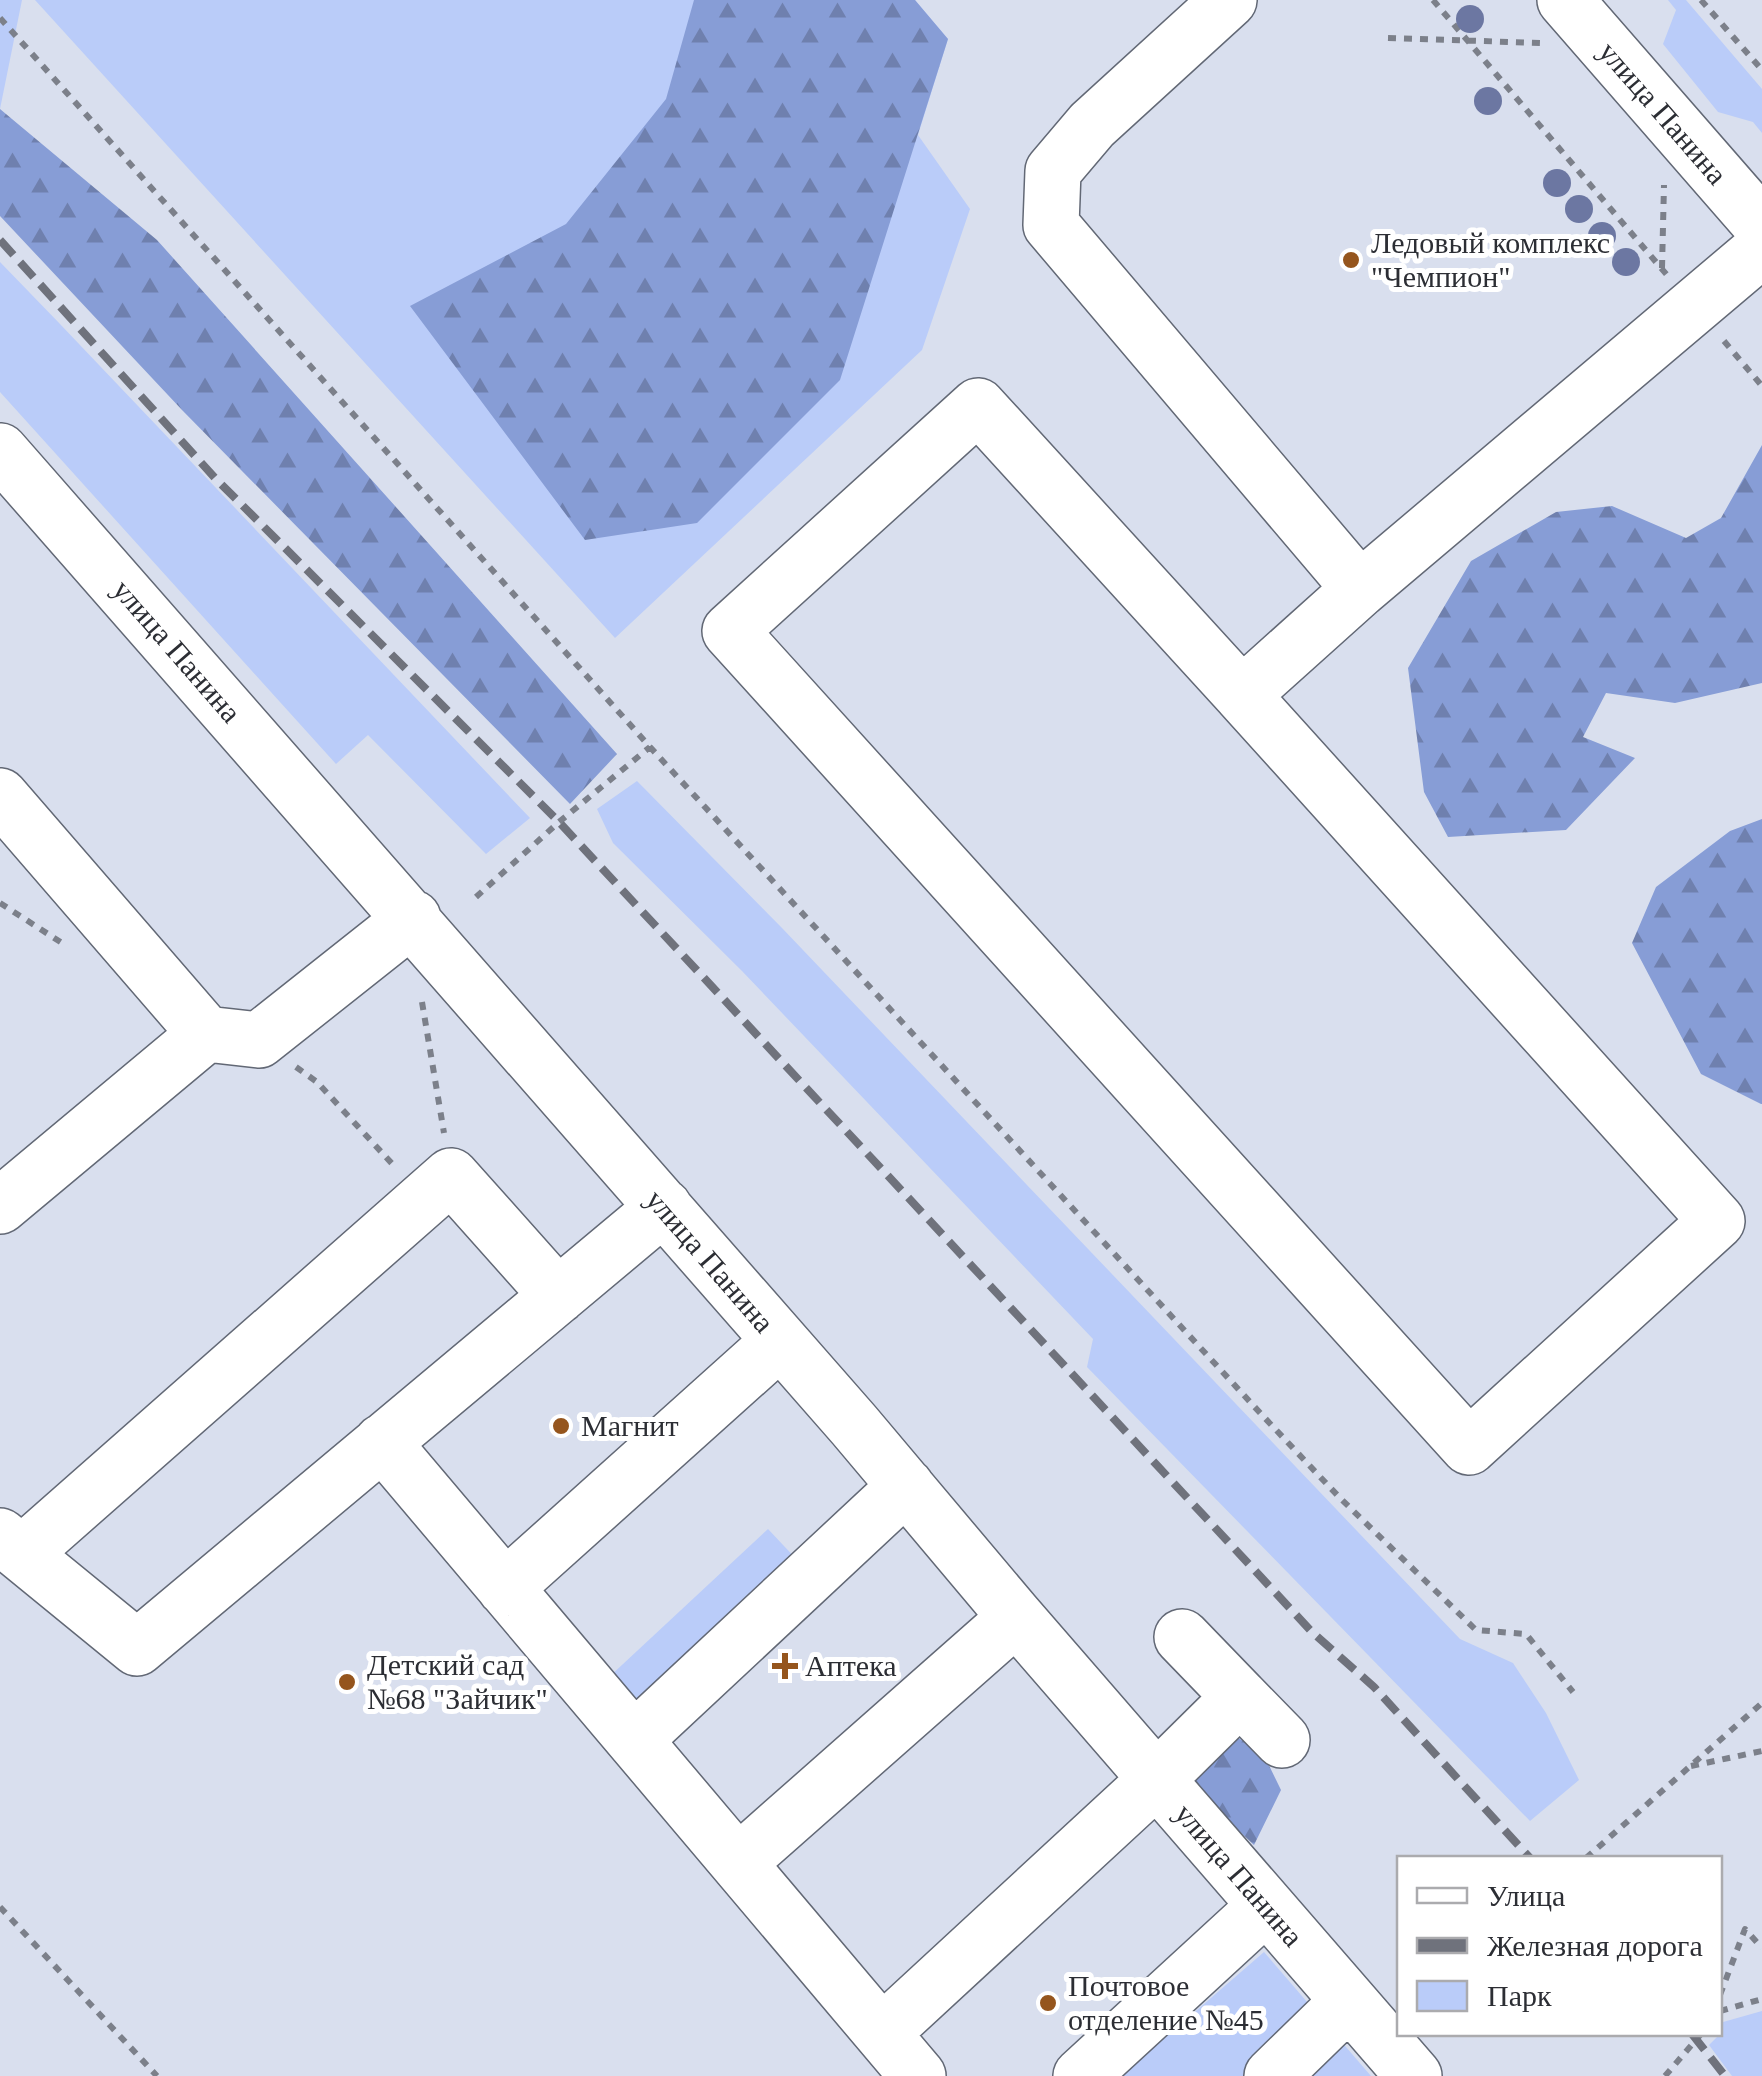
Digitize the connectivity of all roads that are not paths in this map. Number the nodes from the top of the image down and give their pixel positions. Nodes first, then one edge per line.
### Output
1 (1229, 0) edge
2 (1554, 22) edge
3 (1762, 226) edge
4 (1762, 249) edge
5 (0, 451) edge
6 (1360, 589) junction
7 (1242, 696) junction
8 (0, 796) edge
9 (413, 918) junction
10 (232, 1037) junction
11 (0, 1206) edge
12 (664, 1207) junction
13 (558, 1296) junction
14 (780, 1341) junction
15 (382, 1442) junction
16 (906, 1486) junction
17 (11, 1545) edge
18 (504, 1588) junction
19 (1014, 1614) junction
20 (1182, 1636) dead end
21 (1240, 1698) junction
22 (634, 1740) junction
23 (1282, 1740) dead end
24 (1156, 1780) junction
25 (738, 1863) junction
26 (1266, 1906) junction
27 (1349, 2001) junction
28 (882, 2034) junction
29 (918, 2076) edge
30 (1081, 2076) edge
31 (1272, 2076) edge
32 (1414, 2076) edge

1 - 6 street
2 - 3 street, улица Панина
4 - 6 street
5 - 9 street, улица Панина
6 - 7 street
7 - 7 street
8 - 10 street
9 - 10 street
9 - 12 street, улица Панина
10 - 11 street
12 - 13 street
12 - 14 street, улица Панина
13 - 15 street
13 - 17 street
14 - 16 street, улица Панина
14 - 18 street
15 - 17 street
15 - 18 street
16 - 19 street, улица Панина
16 - 22 street
18 - 22 street
19 - 24 street, улица Панина
19 - 25 street
20 - 21 street
21 - 23 street
21 - 24 street
22 - 25 street
24 - 26 street, улица Панина
24 - 28 street
25 - 28 street
26 - 27 street, улица Панина
26 - 30 street
27 - 31 street
27 - 32 street, улица Панина
28 - 29 street

